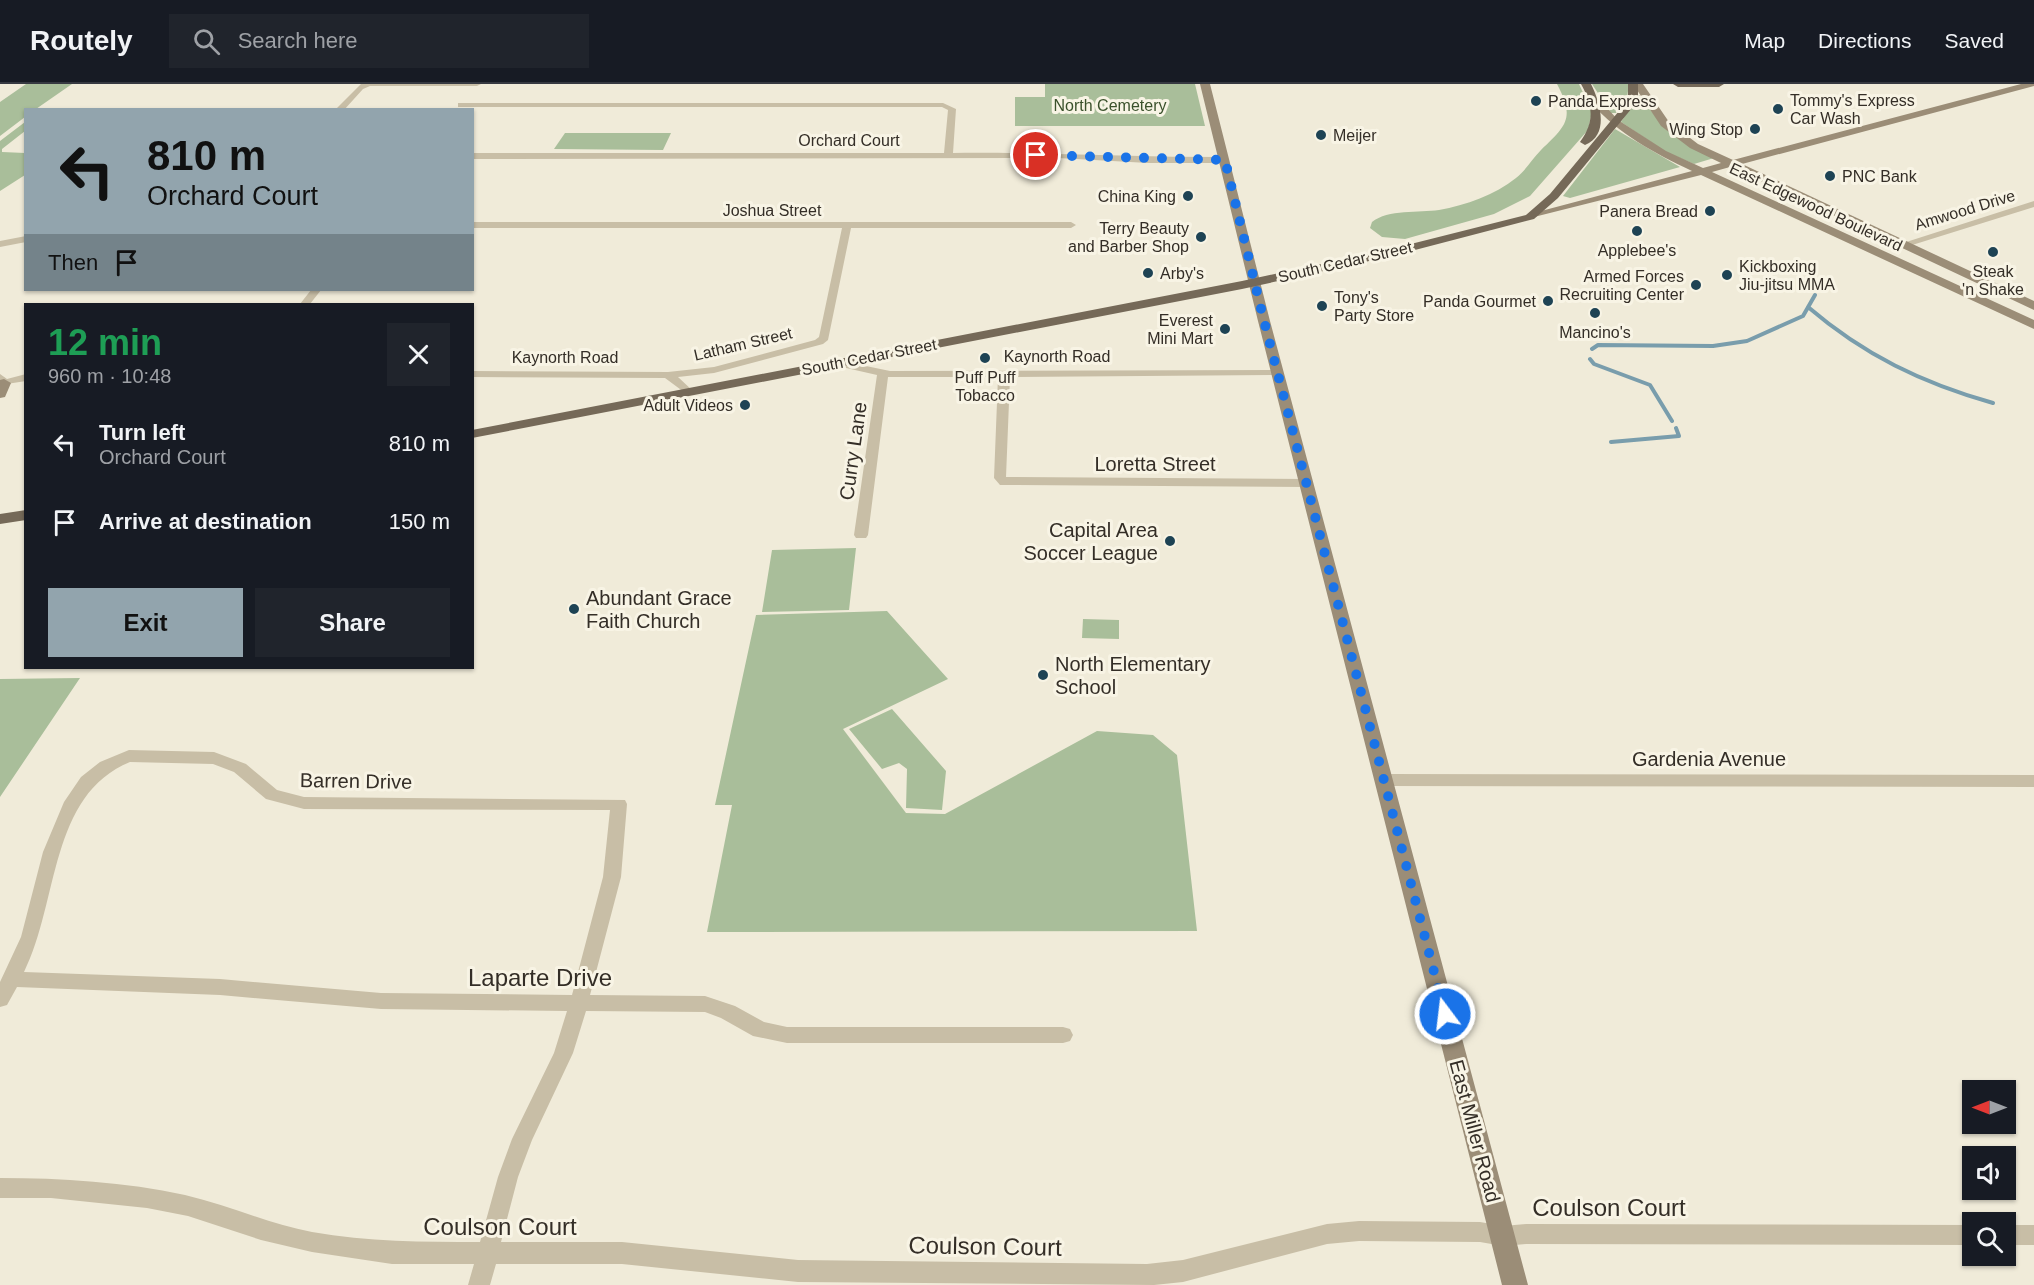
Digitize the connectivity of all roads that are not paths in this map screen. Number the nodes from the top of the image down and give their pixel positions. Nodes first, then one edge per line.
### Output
1 (369, 84) edge
2 (477, 84) edge
3 (1205, 84) edge
4 (1586, 84) edge
5 (1633, 84) edge
6 (1638, 84) edge
7 (1678, 84) edge
8 (1719, 84) edge
9 (2032, 84) edge
10 (1596, 101) junction
11 (460, 107) edge
12 (341, 108) edge
13 (1614, 122) junction
14 (948, 155) junction
15 (474, 156) edge
16 (1225, 160) junction
17 (1731, 164) junction
18 (1701, 171) junction
19 (1755, 196) junction
20 (2034, 204) edge
21 (1530, 217) junction
22 (474, 225) edge
23 (847, 225) junction
24 (1071, 225) dead end
25 (1875, 230) junction
26 (1474, 231) junction
27 (1841, 237) junction
28 (24, 239) edge
29 (0, 244) edge
30 (1905, 244) junction
31 (1973, 277) junction
32 (1255, 282) junction
33 (315, 291) edge
34 (306, 303) edge
35 (1988, 304) junction
36 (2034, 308) edge
37 (2034, 323) edge
38 (837, 363) junction
39 (1278, 372) junction
40 (883, 373) junction
41 (1004, 373) junction
42 (474, 374) edge
43 (668, 375) junction
44 (24, 378) edge
45 (1, 385) edge
46 (688, 392) junction
47 (474, 434) edge
48 (1307, 483) junction
49 (24, 515) edge
50 (0, 519) edge
51 (861, 535) dead end
52 (1384, 780) junction
53 (2034, 781) edge
54 (13, 979) junction
55 (0, 999) edge
56 (579, 1003) junction
57 (1063, 1035) dead end
58 (0, 1188) edge
59 (1962, 1235) edge
60 (2016, 1235) edge
61 (2034, 1235) edge
62 (1503, 1236) junction
63 (487, 1254) junction
64 (478, 1285) edge
65 (1515, 1285) edge

1 - 2 street
1 - 12 street
2 - 11 street
3 - 16 street, East Miller Road
4 - 10 main road
5 - 13 main road
6 - 17 street, East Edgewood Boulevard
7 - 8 main road
9 - 17 street, South Cedar Street
10 - 13 street, East Edgewood Boulevard
10 - 26 main road
11 - 14 street
13 - 18 street, East Edgewood Boulevard
13 - 21 main road
14 - 15 street, Orchard Court
14 - 16 street, Orchard Court
16 - 32 street, East Miller Road
17 - 18 street, South Cedar Street
17 - 25 street, East Edgewood Boulevard
18 - 19 street, East Edgewood Boulevard
18 - 21 street, South Cedar Street
19 - 25 street
19 - 27 street, East Edgewood Boulevard
20 - 30 street, Amwood Drive
21 - 26 main road, South Cedar Street
22 - 23 street, Joshua Street
23 - 24 street, Joshua Street
23 - 43 street, Latham Street
25 - 30 street, East Edgewood Boulevard
26 - 32 main road, South Cedar Street
27 - 31 street
27 - 35 street, East Edgewood Boulevard
28 - 29 street
30 - 31 street, East Edgewood Boulevard
31 - 36 street, East Edgewood Boulevard
32 - 38 main road, South Cedar Street
32 - 39 street, East Miller Road
33 - 34 street
35 - 36 street
35 - 37 street, East Edgewood Boulevard
38 - 40 street, Kaynorth Road
38 - 46 main road, South Cedar Street
39 - 41 street, Kaynorth Road
39 - 48 street, East Miller Road
40 - 41 street, Kaynorth Road
40 - 51 street, Curry Lane
41 - 48 street, Loretta Street
42 - 43 street, Kaynorth Road
43 - 46 street
44 - 45 street
46 - 47 main road, South Cedar Street
48 - 52 street, East Miller Road
49 - 50 main road
52 - 53 street, Gardenia Avenue
52 - 62 street, East Miller Road
54 - 55 street
54 - 56 street, Laparte Drive
54 - 56 street, Barren Drive
56 - 57 street, Laparte Drive
56 - 63 street
58 - 63 street, Coulson Court
59 - 62 street, Coulson Court
60 - 61 street
62 - 63 street, Coulson Court
62 - 65 street, East Miller Road
63 - 64 street

